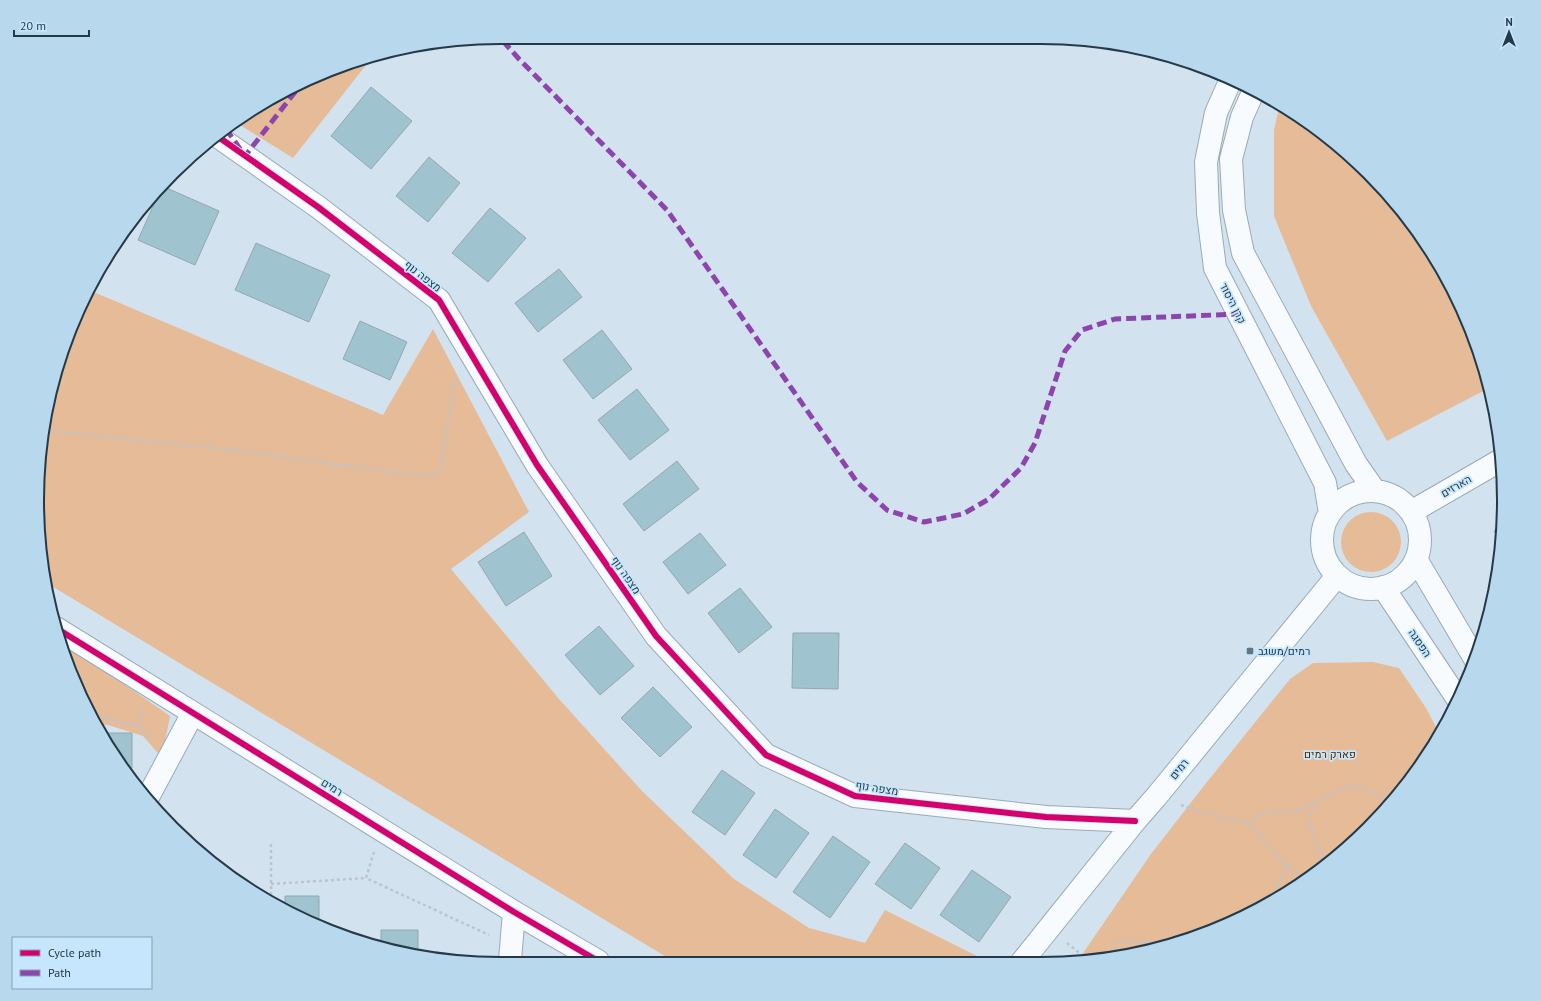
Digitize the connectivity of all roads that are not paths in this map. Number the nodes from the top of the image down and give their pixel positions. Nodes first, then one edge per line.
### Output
1 (1228, 85) edge
2 (1251, 96) edge
3 (222, 139) edge
4 (1495, 463) edge
5 (1375, 491) junction
6 (1411, 512) junction
7 (1330, 513) junction
8 (1416, 559) junction
9 (1337, 576) junction
10 (1383, 587) junction
11 (64, 633) edge
12 (1471, 652) edge
13 (1454, 693) edge
14 (193, 713) junction
15 (150, 793) edge
16 (1135, 821) junction
17 (514, 912) junction
18 (510, 953) edge
19 (591, 957) edge
20 (1026, 957) edge

1 - 7 street, קרן היסוד
2 - 5 street
3 - 16 street, מצפה נוף
4 - 6 street, הארזים
5 - 6 street
5 - 7 street
6 - 8 street
7 - 9 street
8 - 10 street
8 - 12 street
9 - 10 street
9 - 16 street, רמים
10 - 13 street, הפסגה
11 - 14 street, רמים
14 - 15 street
14 - 17 street, רמים
16 - 20 street, רמים
17 - 18 street
17 - 19 street, רמים

